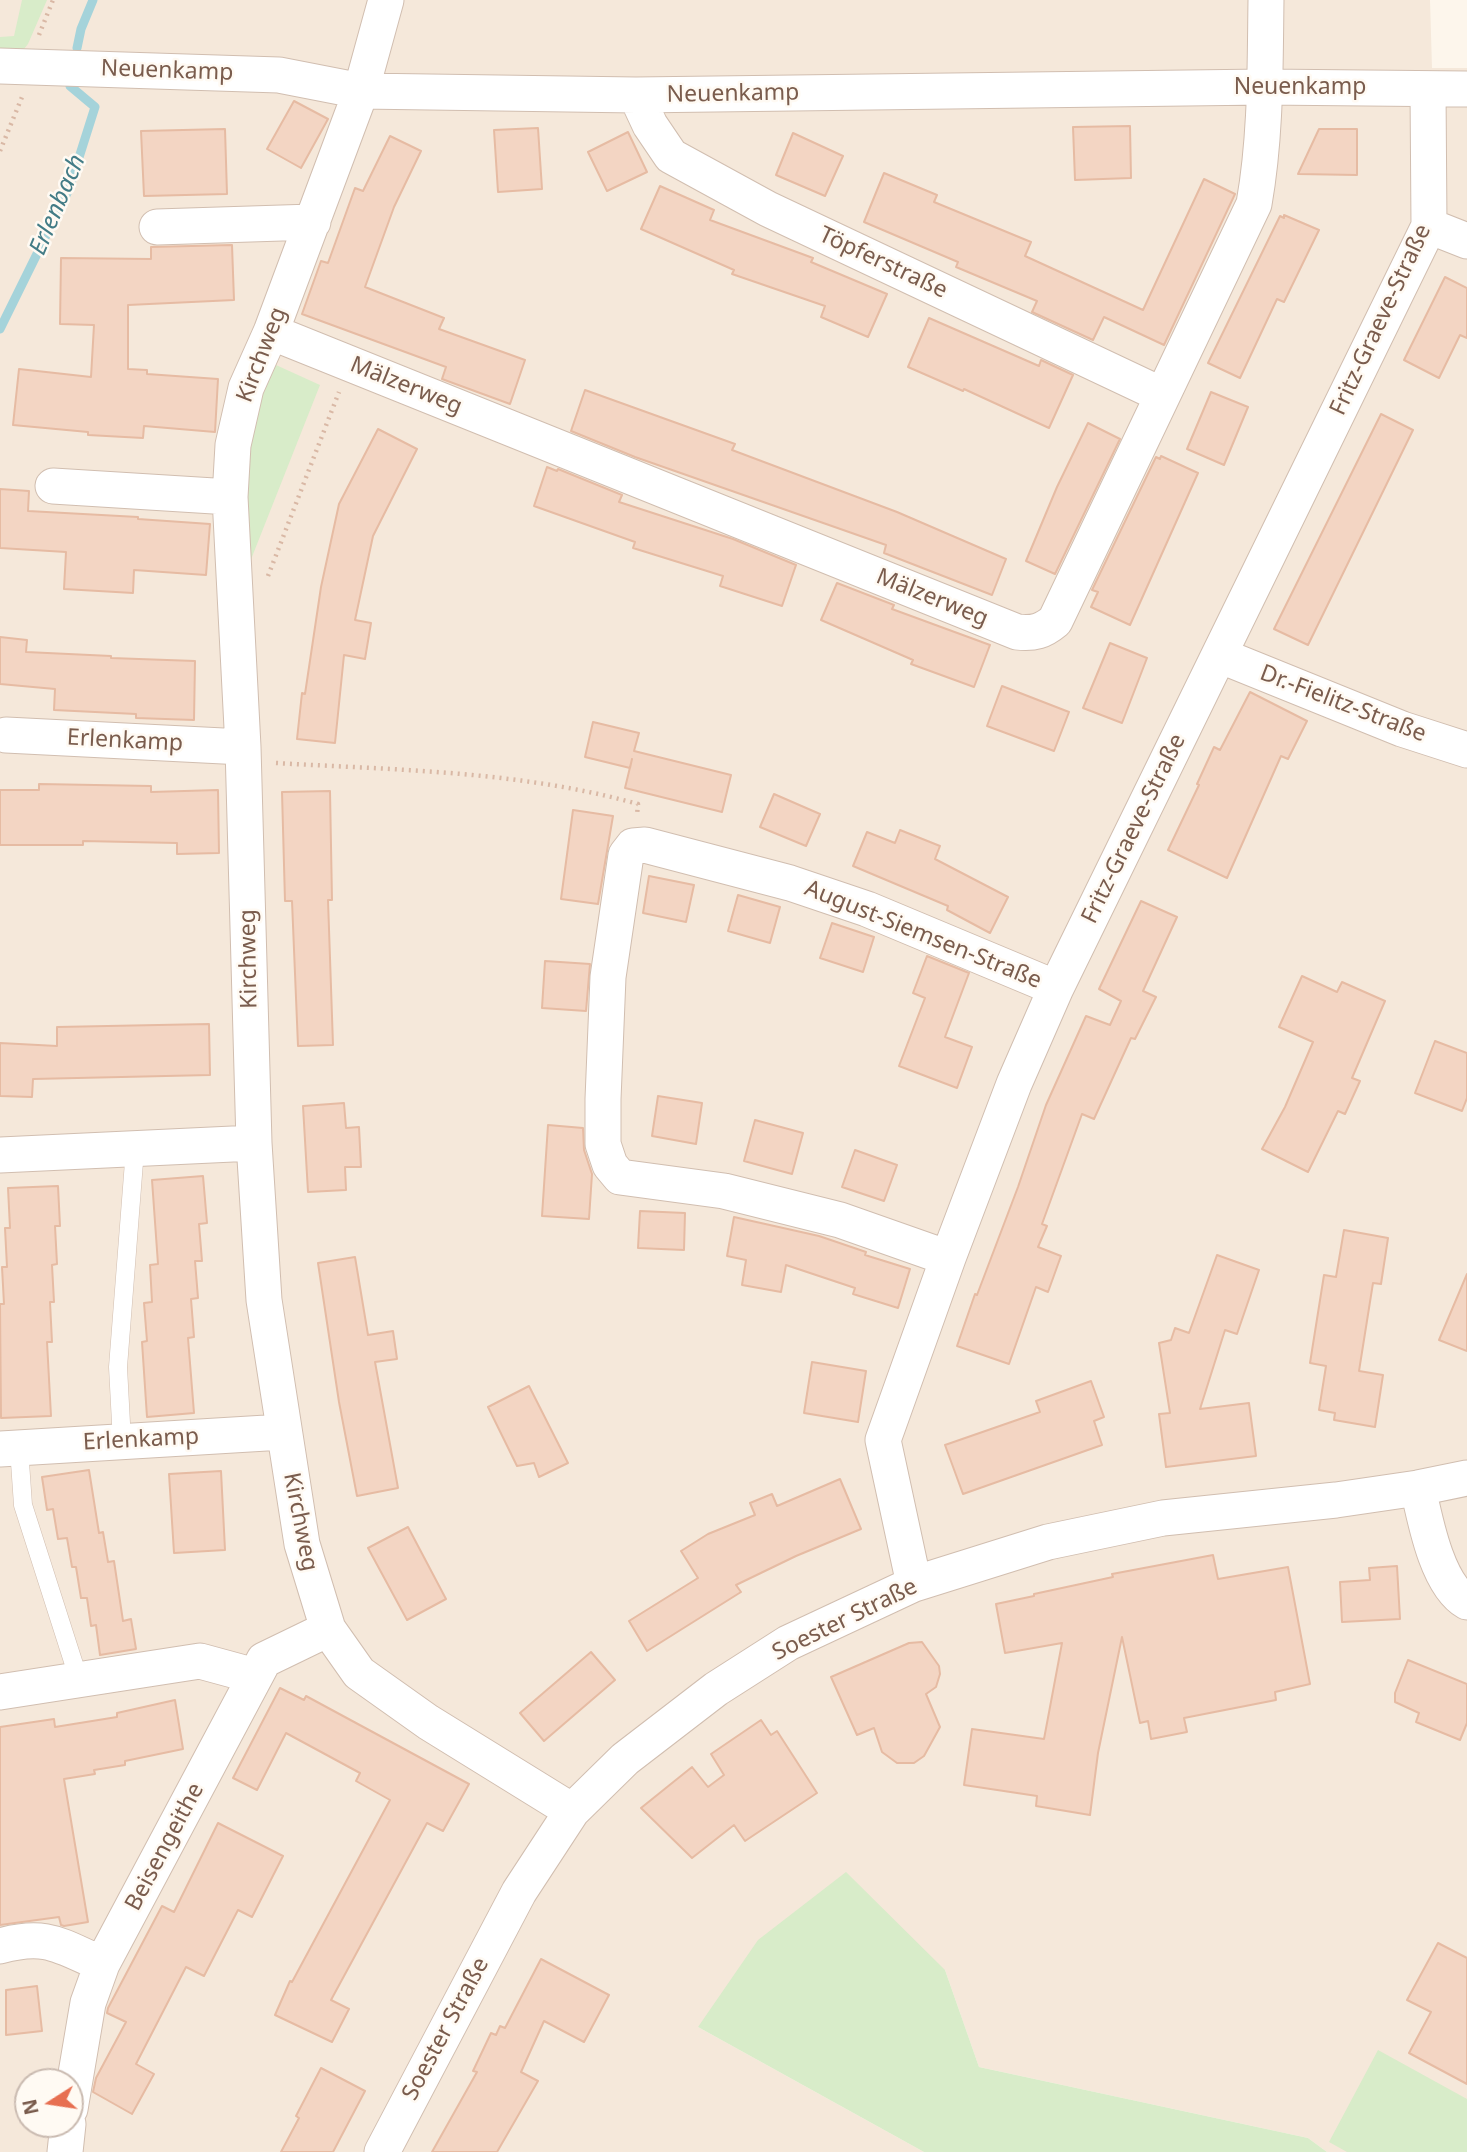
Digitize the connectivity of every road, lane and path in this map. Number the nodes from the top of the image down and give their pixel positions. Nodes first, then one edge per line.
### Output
1 (386, 0) edge
2 (1266, 0) edge
3 (15, 66) edge
4 (1265, 87) junction
5 (1428, 89) junction
6 (1467, 89) edge
7 (361, 91) junction
8 (636, 95) junction
9 (0, 151) edge
10 (313, 222) junction
11 (1429, 226) junction
12 (157, 227) dead end
13 (1467, 241) edge
14 (271, 332) junction
15 (350, 364) junction
16 (1162, 395) junction
17 (53, 486) dead end
18 (230, 497) junction
19 (236, 594) junction
20 (1219, 655) junction
21 (6, 735) dead end
22 (1467, 750) edge
23 (244, 754) junction
24 (633, 846) junction
25 (1056, 988) junction
26 (254, 1143) junction
27 (135, 1149) junction
28 (0, 1155) edge
29 (948, 1258) junction
30 (283, 1432) junction
31 (122, 1442) junction
32 (10, 1448) edge
33 (1467, 1478) edge
34 (1418, 1488) junction
35 (914, 1584) junction
36 (1467, 1602) edge
37 (327, 1629) junction
38 (255, 1676) junction
39 (79, 1680) junction
40 (0, 1692) edge
41 (572, 1811) junction
42 (0, 1946) edge
43 (102, 1964) junction
44 (77, 2068) edge
45 (382, 2152) edge

1 - 7 street, Kirchweg
2 - 4 street, Mälzerweg
3 - 7 street, Neuenkamp
3 - 9 path
4 - 5 street, Neuenkamp
4 - 8 street, Neuenkamp
4 - 16 street, Mälzerweg
5 - 6 street, Neuenkamp
5 - 11 street, Fritz-Graeve-Straße
7 - 8 street, Neuenkamp
7 - 10 street, Kirchweg
8 - 16 street, Töpferstraße
10 - 12 street
10 - 14 street, Kirchweg
11 - 13 street
11 - 20 street, Fritz-Graeve-Straße
14 - 15 street, Mälzerweg
14 - 18 street, Kirchweg
15 - 16 street, Mälzerweg
15 - 19 path
17 - 18 street
18 - 19 street, Kirchweg
19 - 23 street, Kirchweg
20 - 22 street, Dr.-Fielitz-Straße
20 - 25 street, Fritz-Graeve-Straße
21 - 23 street, Erlenkamp
23 - 24 path
23 - 26 street, Kirchweg
24 - 25 street, August-Siemsen-Straße
24 - 29 street
25 - 29 street, Fritz-Graeve-Straße
26 - 27 street
26 - 30 street, Kirchweg
27 - 28 street
27 - 31 lane
29 - 35 street, Fritz-Graeve-Straße
30 - 31 street, Erlenkamp
30 - 37 street, Kirchweg
31 - 32 street, Erlenkamp
32 - 39 lane
33 - 34 street, Soester Straße
34 - 35 street, Soester Straße
34 - 36 street
35 - 41 street, Soester Straße
37 - 38 street, Beisengeithe
37 - 41 street, Kirchweg
38 - 39 street
38 - 43 street, Beisengeithe
39 - 40 street
41 - 45 street, Soester Straße
42 - 43 street
43 - 44 street, Beisengeithe

